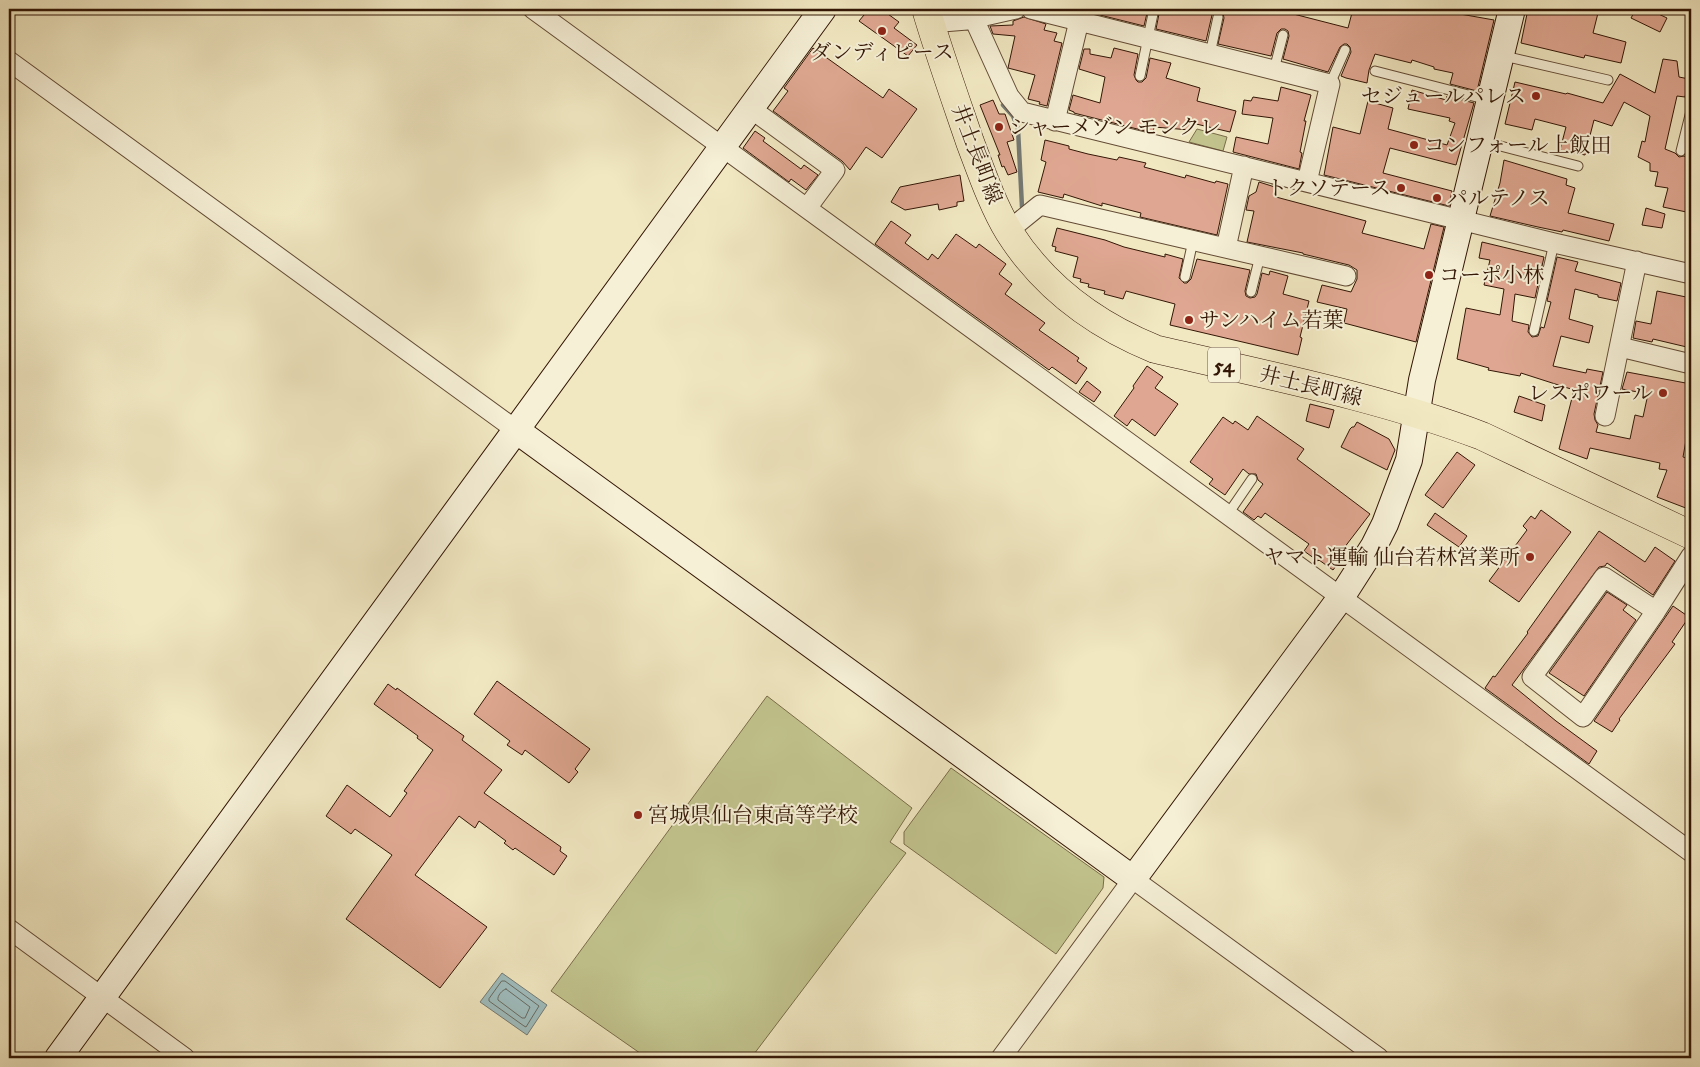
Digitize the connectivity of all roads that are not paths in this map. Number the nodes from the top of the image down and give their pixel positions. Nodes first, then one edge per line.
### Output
1 (533, 9) edge
2 (823, 9) edge
3 (1016, 9) edge
4 (1031, 9) edge
5 (1154, 9) edge
6 (1512, 9) edge
7 (1080, 15) edge
8 (928, 16) edge
9 (1218, 17) dead end
10 (974, 19) junction
11 (1283, 35) dead end
12 (1149, 38) junction
13 (1345, 50) dead end
14 (1210, 54) junction
15 (1501, 55) junction
16 (9, 61) edge
17 (1274, 70) junction
18 (1374, 71) dead end
19 (1140, 76) dead end
20 (1608, 80) dead end
21 (1330, 84) junction
22 (1490, 100) junction
23 (750, 108) junction
24 (1691, 112) edge
25 (1055, 121) junction
26 (1480, 141) junction
27 (722, 146) junction
28 (1681, 150) dead end
29 (1244, 166) junction
30 (1578, 166) dead end
31 (1306, 182) junction
32 (807, 208) junction
33 (1461, 220) junction
34 (1008, 231) junction
35 (1193, 241) junction
36 (1554, 243) junction
37 (1226, 248) junction
38 (1260, 256) junction
39 (1637, 261) junction
40 (1691, 274) edge
41 (1346, 276) dead end
42 (1184, 277) dead end
43 (1251, 292) dead end
44 (1534, 331) dead end
45 (1620, 347) junction
46 (1691, 364) edge
47 (1416, 413) junction
48 (1604, 416) dead end
49 (516, 430) junction
50 (1252, 479) dead end
51 (1228, 514) junction
52 (1691, 535) edge
53 (1691, 556) edge
54 (1342, 596) junction
55 (1656, 611) junction
56 (1691, 852) edge
57 (1133, 879) junction
58 (9, 929) edge
59 (103, 998) junction
60 (58, 1058) edge
61 (185, 1058) edge
62 (1001, 1058) edge
63 (1379, 1058) edge

1 - 27 street
2 - 23 street
3 - 10 street
4 - 7 street
5 - 12 lane
6 - 15 street
7 - 12 street
7 - 25 street
8 - 10 street
8 - 34 main road, 井土長町線 / 54
9 - 14 lane
10 - 25 street
11 - 17 lane
12 - 14 street
12 - 19 lane
13 - 21 lane
14 - 17 street
15 - 20 lane
15 - 22 street
16 - 49 street
17 - 21 street
18 - 22 lane
21 - 31 street
22 - 26 street
23 - 27 street
23 - 32 street
24 - 28 lane
25 - 29 street
26 - 30 lane
26 - 33 street
27 - 32 street
27 - 49 street
29 - 31 street
29 - 37 street
31 - 33 street
32 - 51 street
33 - 36 street
33 - 47 street
34 - 35 street
34 - 47 main road, 井土長町線 / 54
35 - 37 street
35 - 42 lane
36 - 39 street
36 - 44 lane
37 - 38 street
38 - 41 street
38 - 43 lane
39 - 40 street
39 - 45 street
45 - 46 street
45 - 48 street
47 - 52 main road, 井土長町線 / 54
47 - 54 street
49 - 57 street
49 - 59 street
50 - 51 lane
51 - 54 street
53 - 55 street
54 - 56 street
54 - 57 street
55 - 55 street
57 - 62 street
57 - 63 street
58 - 59 street
59 - 60 street
59 - 61 street

